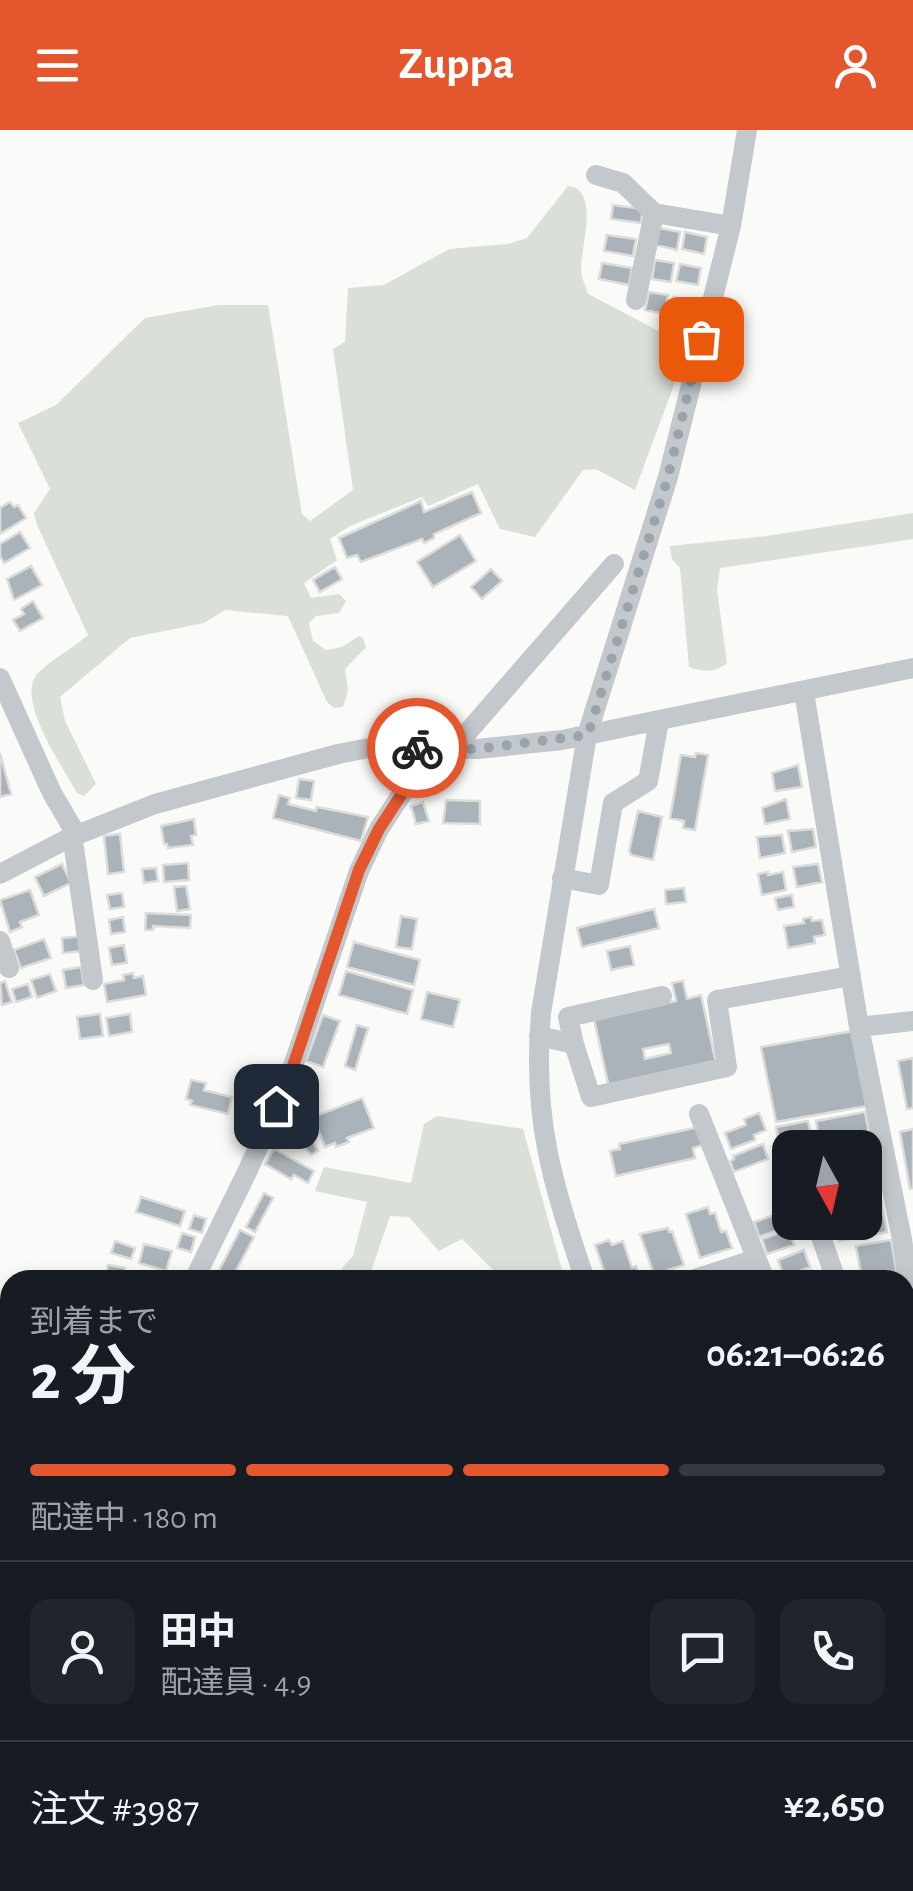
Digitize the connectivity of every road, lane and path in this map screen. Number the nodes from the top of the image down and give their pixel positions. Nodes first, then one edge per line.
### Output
1 (747, 130) edge
2 (596, 175) dead end
3 (654, 213) junction
4 (730, 226) junction
5 (636, 300) dead end
6 (614, 564) dead end
7 (913, 668) edge
8 (0, 678) edge
9 (804, 692) junction
10 (658, 721) junction
11 (588, 735) junction
12 (408, 748) junction
13 (453, 750) junction
14 (574, 812) junction
15 (610, 818) junction
16 (72, 836) junction
17 (0, 874) edge
18 (562, 878) junction
19 (0, 941) edge
20 (8, 968) dead end
21 (851, 976) junction
22 (93, 980) dead end
23 (662, 996) dead end
24 (913, 1020) edge
25 (859, 1027) junction
26 (539, 1036) junction
27 (574, 1044) junction
28 (700, 1114) dead end
29 (822, 1240) edge
30 (756, 1259) junction
31 (199, 1270) edge
32 (582, 1270) edge
33 (722, 1270) edge
34 (761, 1270) edge
35 (833, 1270) edge
36 (906, 1270) edge

1 - 4 street
2 - 3 street
3 - 4 street
3 - 5 street
4 - 11 street
6 - 13 street
7 - 9 street
8 - 16 street
9 - 10 street
9 - 21 street
10 - 11 street
10 - 15 street
11 - 13 street
11 - 14 street
12 - 13 street
12 - 16 street
12 - 31 street
14 - 15 street
14 - 18 street
15 - 18 street
16 - 17 street
16 - 22 street
18 - 26 street
19 - 20 street
21 - 25 street
21 - 27 street
23 - 27 street
24 - 25 street
25 - 36 street
26 - 27 street
26 - 32 street
28 - 30 street
29 - 35 street
30 - 33 street
30 - 34 street

